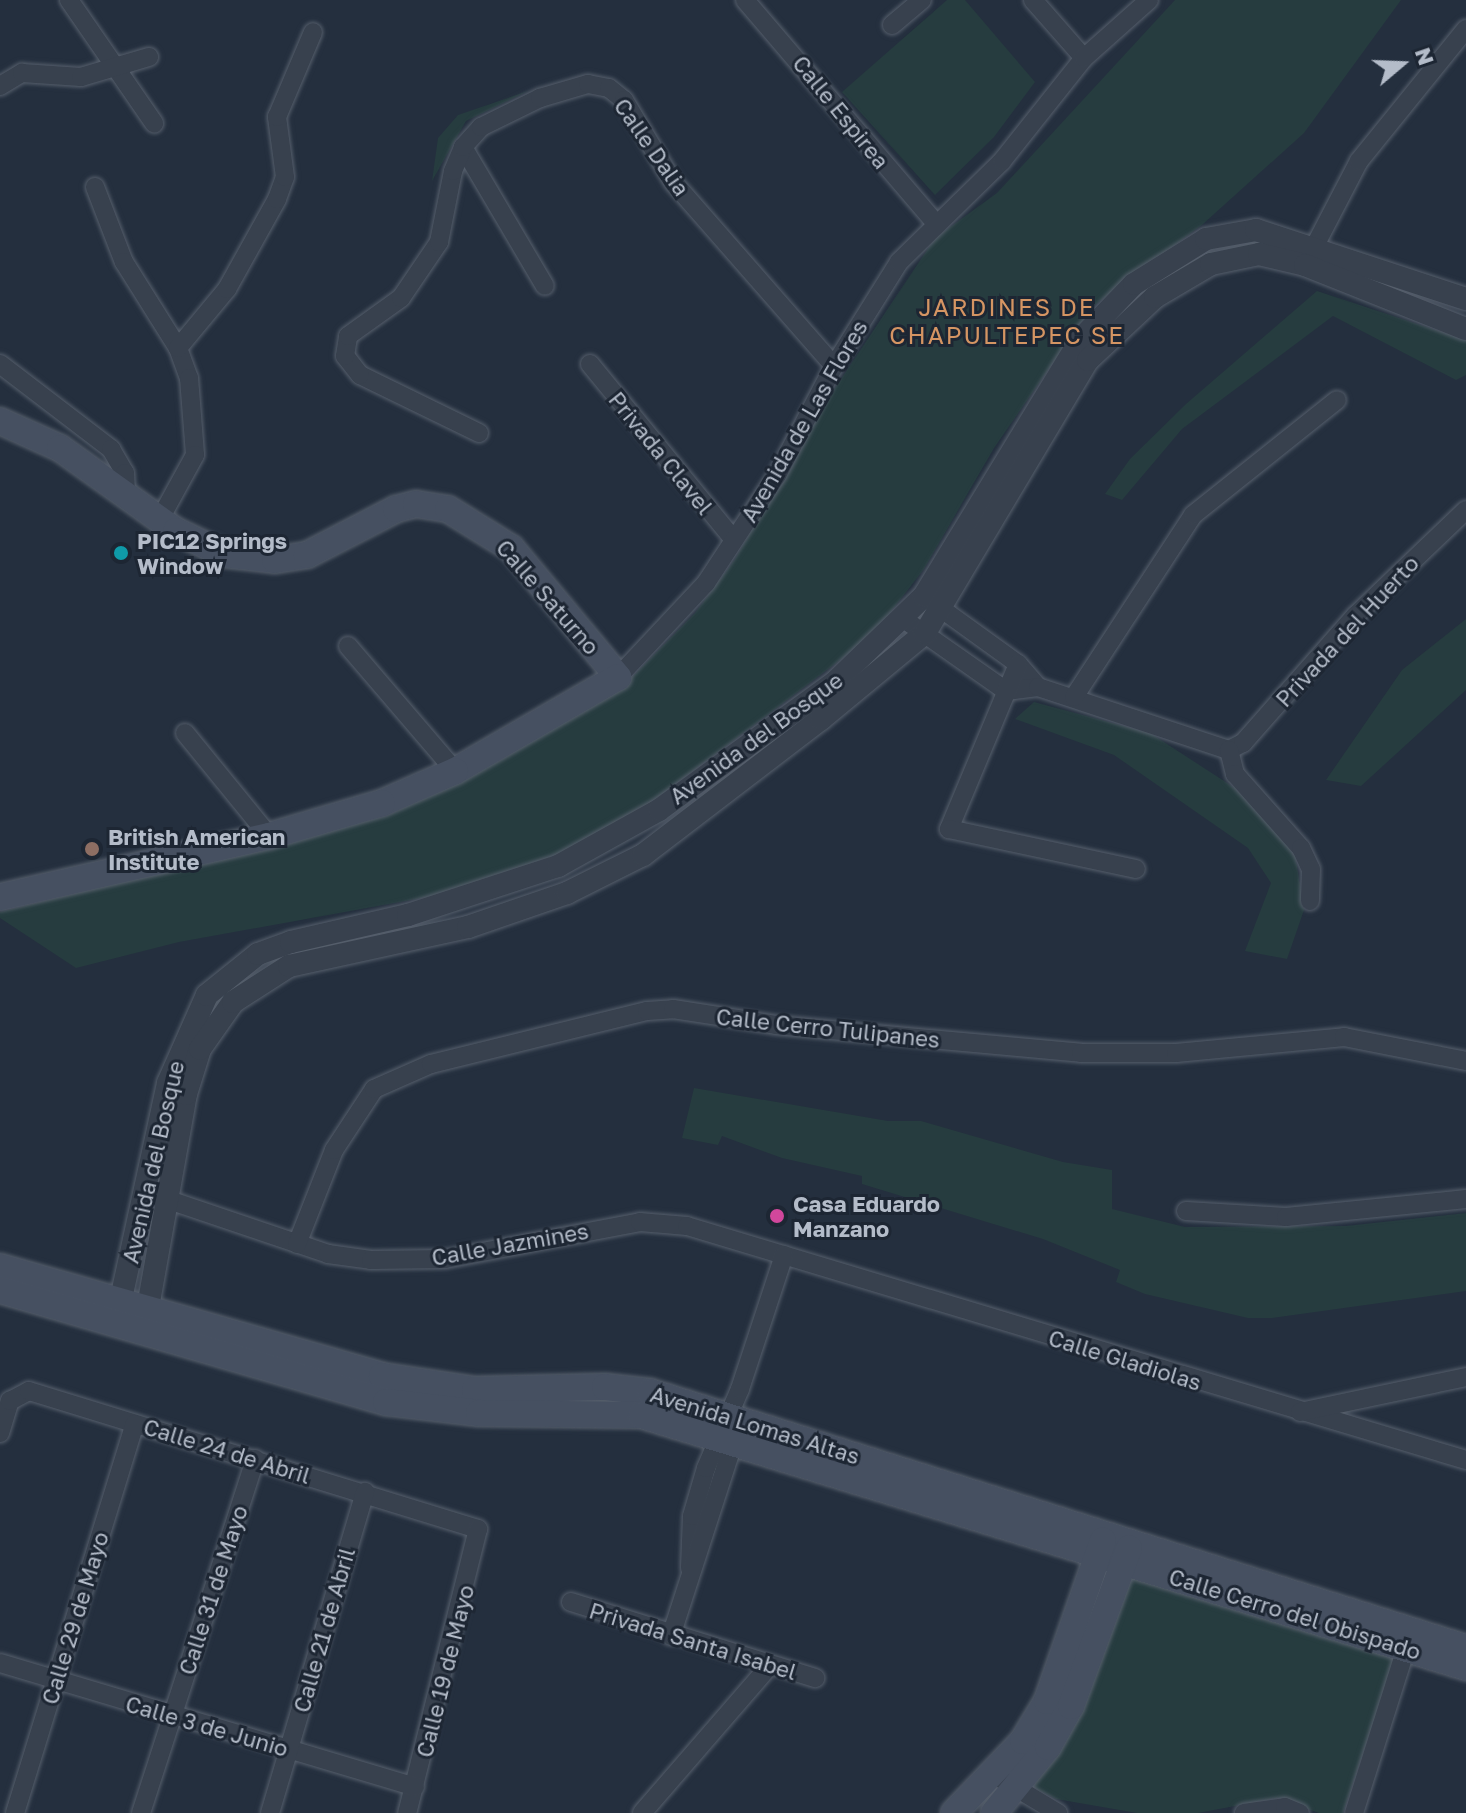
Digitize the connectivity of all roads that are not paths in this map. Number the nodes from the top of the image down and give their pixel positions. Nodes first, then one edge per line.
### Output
1 (69, 0) edge
2 (745, 0) edge
3 (922, 0) edge
4 (1033, 0) edge
5 (1149, 0) edge
6 (892, 25) dead end
7 (1466, 29) edge
8 (313, 32) dead end
9 (149, 57) dead end
10 (1084, 58) junction
11 (118, 68) junction
12 (0, 86) edge
13 (154, 123) dead end
14 (463, 147) junction
15 (95, 187) dead end
16 (936, 224) junction
17 (1310, 255) junction
18 (545, 286) dead end
19 (1466, 299) edge
20 (1466, 329) edge
21 (178, 348) junction
22 (0, 364) edge
23 (590, 364) dead end
24 (834, 366) junction
25 (1337, 400) dead end
26 (0, 421) edge
27 (479, 433) dead end
28 (126, 493) junction
29 (1466, 510) edge
30 (160, 519) junction
31 (734, 540) junction
32 (924, 596) junction
33 (943, 610) junction
34 (905, 620) junction
35 (925, 633) junction
36 (348, 646) dead end
37 (1018, 664) junction
38 (618, 677) junction
39 (1038, 687) junction
40 (1006, 691) junction
41 (1074, 697) junction
42 (185, 733) dead end
43 (1229, 750) junction
44 (455, 771) junction
45 (269, 836) junction
46 (1136, 869) dead end
47 (0, 897) edge
48 (1310, 901) dead end
49 (1466, 1061) edge
50 (146, 1193) junction
51 (170, 1199) junction
52 (1466, 1199) edge
53 (1186, 1211) dead end
54 (297, 1244) junction
55 (784, 1255) junction
56 (0, 1267) edge
57 (0, 1290) edge
58 (119, 1310) junction
59 (147, 1318) junction
60 (1466, 1377) edge
61 (1297, 1413) junction
62 (135, 1424) junction
63 (729, 1428) junction
64 (0, 1433) edge
65 (255, 1459) junction
66 (1466, 1460) edge
67 (365, 1492) junction
68 (693, 1511) junction
69 (712, 1517) junction
70 (478, 1529) joint
71 (1102, 1543) junction
72 (1128, 1552) junction
73 (690, 1568) junction
74 (571, 1602) dead end
75 (671, 1636) junction
76 (1406, 1648) junction
77 (1466, 1648) edge
78 (0, 1663) edge
79 (770, 1665) junction
80 (1466, 1667) edge
81 (815, 1678) dead end
82 (56, 1681) junction
83 (172, 1717) junction
84 (289, 1750) junction
85 (993, 1774) junction
86 (415, 1787) junction
87 (1016, 1791) junction
88 (15, 1813) edge
89 (141, 1813) edge
90 (270, 1813) edge
91 (407, 1813) edge
92 (642, 1813) edge
93 (954, 1813) edge
94 (994, 1813) edge
95 (1058, 1813) edge
96 (1244, 1813) edge
97 (1300, 1813) edge
98 (1354, 1813) edge

1 - 11 street
2 - 16 street, Calle Espirea
3 - 6 street
4 - 10 street
5 - 10 street, Avenida de Las Flores
7 - 17 street
8 - 21 street
9 - 11 street
10 - 16 street, Avenida de Las Flores
11 - 12 street
11 - 13 street
14 - 18 street
14 - 24 street, Calle Dalia
14 - 27 street
15 - 21 street
16 - 24 street, Avenida de Las Flores
17 - 19 street, Avenida del Bosque
17 - 20 street, Avenida del Bosque
17 - 32 street, Avenida del Bosque
17 - 33 street, Avenida del Bosque
21 - 30 street
22 - 28 street
23 - 31 street, Privada Clavel
24 - 31 street, Avenida de Las Flores
25 - 41 street
26 - 28 main road, Calle Saturno
28 - 30 main road, Calle Saturno
29 - 43 street, Privada del Huerto
30 - 38 main road, Calle Saturno
31 - 38 street, Avenida de Las Flores
32 - 33 street
32 - 34 street, Avenida del Bosque
33 - 35 street, Avenida del Bosque
33 - 37 street
34 - 35 street
34 - 50 street, Avenida del Bosque
35 - 40 street
35 - 51 street, Avenida del Bosque
36 - 44 street
37 - 39 street
37 - 40 street
38 - 44 main road, Avenida de Las Flores
39 - 40 street
39 - 41 street
40 - 46 street
41 - 43 street
42 - 45 street
43 - 48 street
44 - 45 main road, Avenida de Las Flores
45 - 47 main road, Avenida de Las Flores
49 - 54 street, Calle Cerro Tulipanes
50 - 51 street, Calle Jazmines
50 - 58 street, Avenida del Bosque
51 - 54 street, Calle Jazmines
51 - 59 street, Avenida del Bosque
52 - 53 street
54 - 55 street, Calle Jazmines
55 - 61 street, Calle Gladiolas
55 - 63 street
56 - 58 main road, Avenida Lomas Altas
57 - 58 main road, Avenida Lomas Altas
58 - 59 main road, Avenida Lomas Altas
59 - 63 main road, Avenida Lomas Altas
60 - 61 street
61 - 66 street, Calle Gladiolas
62 - 64 street, Calle 24 de Abril
62 - 65 street, Calle 24 de Abril
62 - 82 street, Calle 29 de Mayo
63 - 68 street
63 - 69 street
63 - 71 main road, Avenida Lomas Altas
65 - 67 street, Calle 24 de Abril
65 - 83 street, Calle 31 de Mayo
67 - 70 street, Calle 24 de Abril
67 - 84 street, Calle 21 de Abril
68 - 69 street
68 - 73 street
69 - 73 street
70 - 86 street, Calle 19 de Mayo
71 - 72 main road, Avenida Lomas Altas
71 - 85 main road
72 - 76 main road, Calle Cerro del Obispado
72 - 77 main road, Calle Cerro del Obispado
72 - 87 main road
73 - 75 street
74 - 75 street, Privada Santa Isabel
75 - 79 street, Privada Santa Isabel
76 - 80 main road, Calle Cerro del Obispado
76 - 98 street
78 - 82 street, Calle 3 de Junio
79 - 81 street, Privada Santa Isabel
79 - 92 street
82 - 83 street, Calle 3 de Junio
82 - 88 street, Calle 29 de Mayo
83 - 84 street, Calle 3 de Junio
83 - 89 street, Calle 31 de Mayo
84 - 86 street, Calle 3 de Junio
84 - 90 street, Calle 21 de Abril
85 - 87 street
85 - 93 main road
86 - 91 street, Calle 19 de Mayo
87 - 94 main road
87 - 95 street
96 - 97 street

